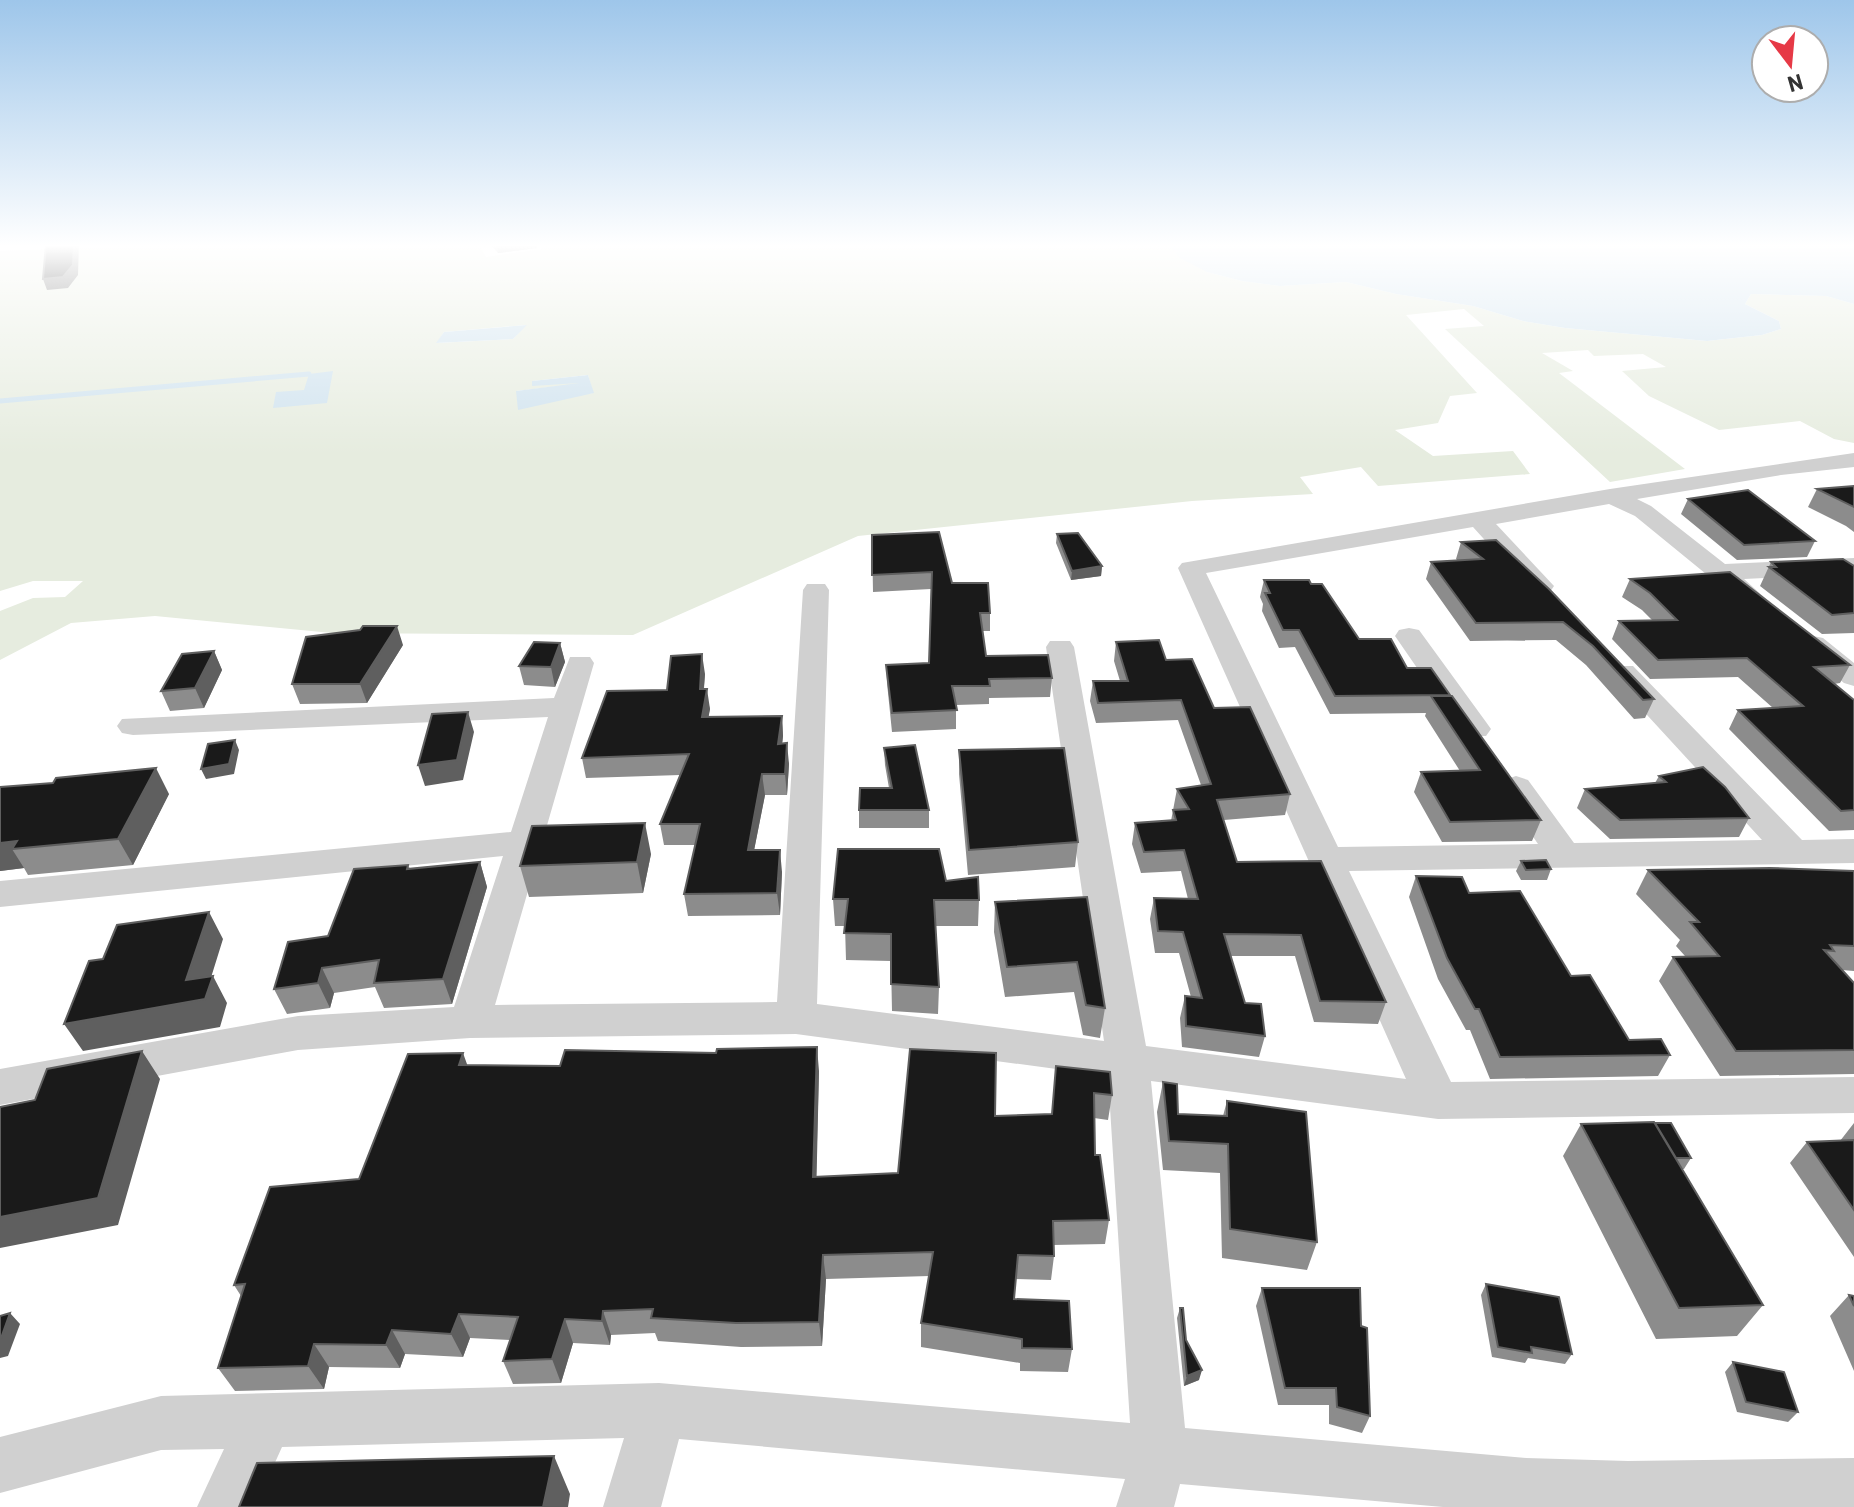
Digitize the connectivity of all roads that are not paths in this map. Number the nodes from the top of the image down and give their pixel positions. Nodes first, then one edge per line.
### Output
1 (1854, 460) edge
2 (1610, 496) junction
3 (1479, 520) junction
4 (1854, 566) edge
5 (1718, 572) junction
6 (816, 590) dead end
7 (1565, 612) edge
8 (1774, 615) edge
9 (1797, 632) edge
10 (1409, 636) dead end
11 (1598, 646) edge
12 (1060, 647) dead end
13 (580, 663) dead end
14 (1854, 677) edge
15 (567, 707) junction
16 (133, 726) dead end
17 (525, 842) junction
18 (1854, 851) edge
19 (1794, 853) junction
20 (1565, 856) junction
21 (1327, 859) junction
22 (0, 894) edge
23 (796, 1018) junction
24 (470, 1022) junction
25 (1128, 1061) junction
26 (0, 1087) edge
27 (1854, 1095) edge
28 (1438, 1101) junction
29 (659, 1410) junction
30 (266, 1420) junction
31 (0, 1465) edge
32 (1152, 1482) edge
33 (1854, 1486) edge
34 (226, 1507) edge
35 (632, 1507) edge

1 - 2 street
2 - 3 street
2 - 5 street
3 - 7 street
3 - 21 street
4 - 5 street
5 - 8 street
6 - 23 street
9 - 14 street
10 - 20 street
11 - 19 street
12 - 25 street
13 - 15 street
15 - 16 street
15 - 17 street
17 - 22 street
17 - 24 street
18 - 19 street
19 - 20 street
20 - 21 street
21 - 28 street
23 - 24 street
23 - 25 street
24 - 26 street
25 - 28 street
25 - 32 street
27 - 28 street
29 - 30 street
29 - 32 street
29 - 35 street
30 - 31 street
30 - 34 street
32 - 33 street

